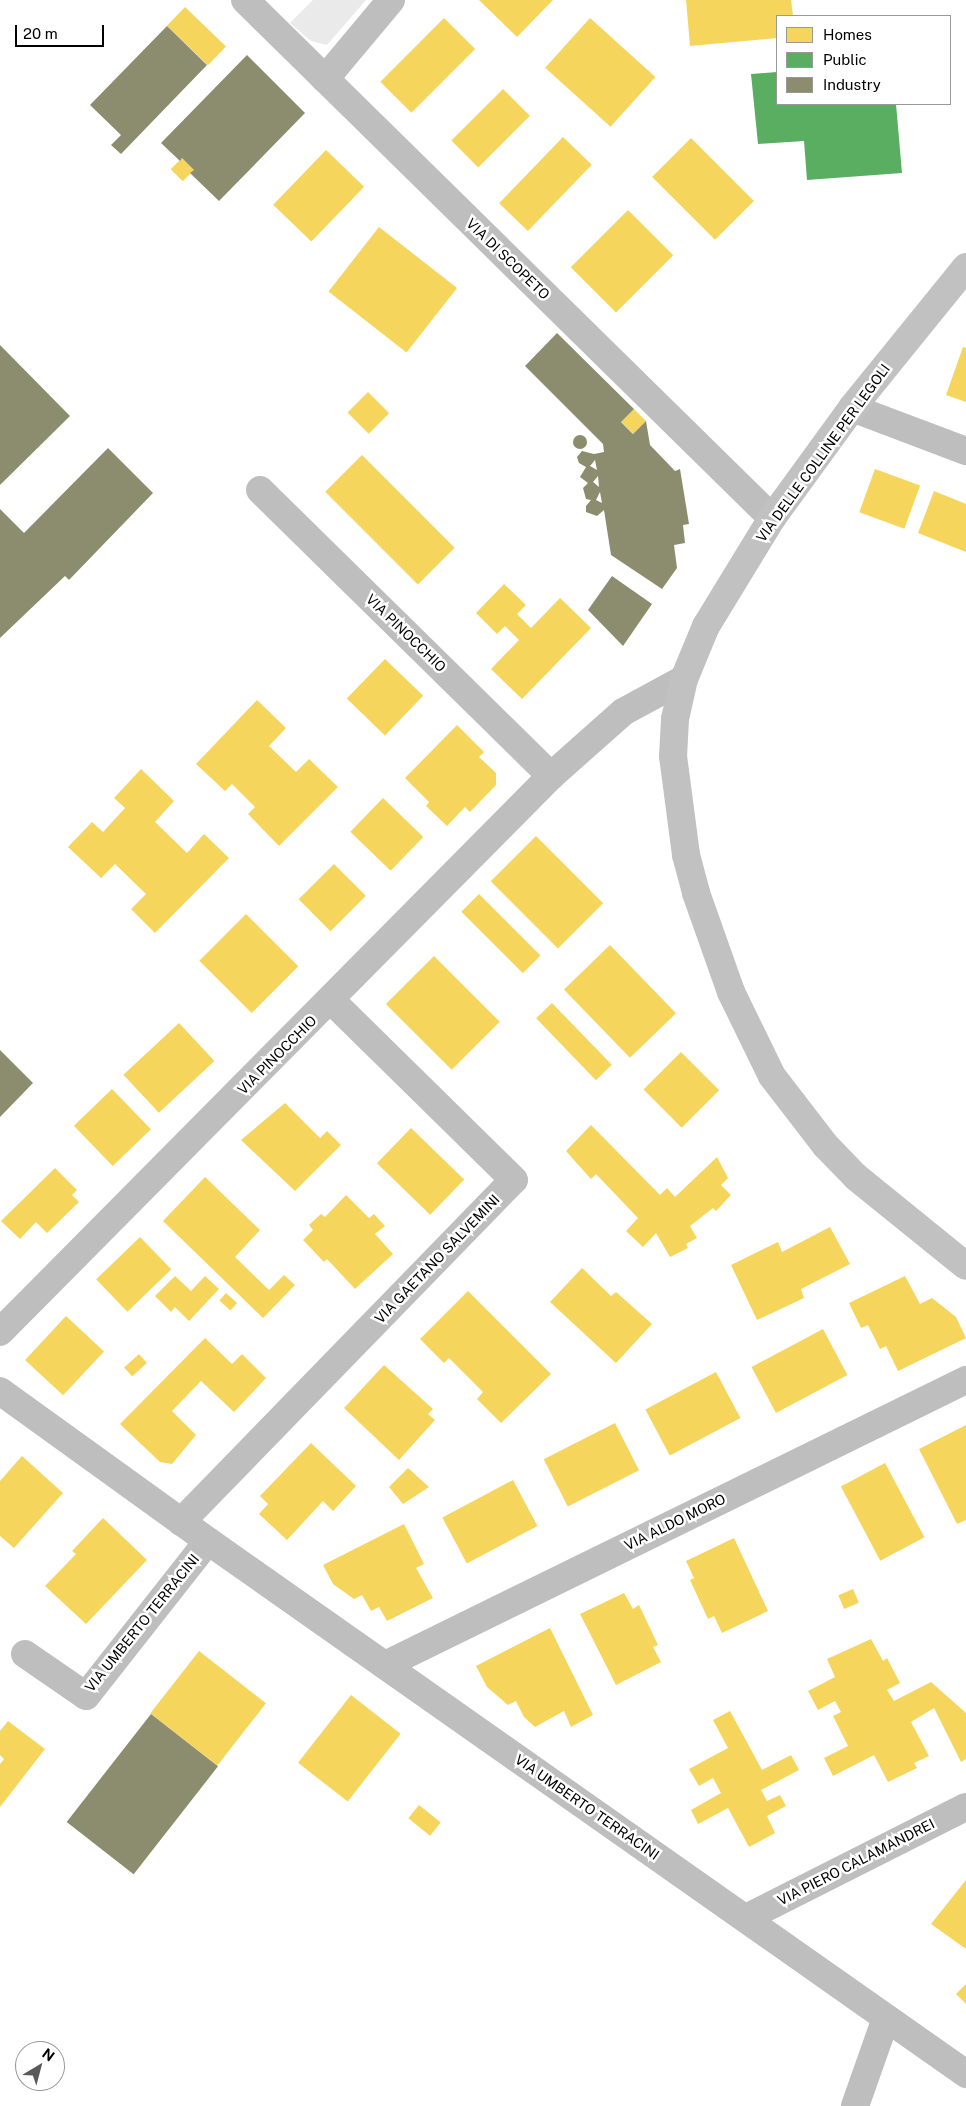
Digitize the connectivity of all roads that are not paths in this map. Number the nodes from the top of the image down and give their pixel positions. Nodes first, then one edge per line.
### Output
1 (245, 0) edge
2 (391, 0) edge
3 (325, 79) junction
4 (966, 267) edge
5 (852, 408) junction
6 (966, 451) edge
7 (260, 490) dead end
8 (772, 518) junction
9 (684, 679) junction
10 (551, 776) junction
11 (332, 1001) junction
12 (966, 1266) edge
13 (0, 1332) edge
14 (966, 1380) edge
15 (0, 1391) edge
16 (181, 1522) junction
17 (208, 1541) junction
18 (25, 1654) dead end
19 (385, 1665) junction
20 (966, 1807) edge
21 (746, 1918) junction
22 (886, 2018) junction
23 (966, 2074) edge
24 (855, 2106) edge

1 - 3 street, VIA DI SCOPETO
2 - 3 street
3 - 8 street, VIA DI SCOPETO
4 - 5 street, VIA DELLE COLLINE PER LEGOLI
5 - 6 street
5 - 8 street, VIA DELLE COLLINE PER LEGOLI
7 - 10 street, VIA PINOCCHIO
8 - 9 street, VIA DELLE COLLINE PER LEGOLI
9 - 10 street, VIA PINOCCHIO
9 - 12 street, VIA DELLE COLLINE PER LEGOLI
10 - 11 street, VIA PINOCCHIO
11 - 13 street, VIA PINOCCHIO
11 - 16 street, VIA GAETANO SALVEMINI
14 - 19 street, VIA ALDO MORO
15 - 16 street, VIA UMBERTO TERRACINI
16 - 17 street, VIA UMBERTO TERRACINI
17 - 18 street, VIA UMBERTO TERRACINI
17 - 19 street, VIA UMBERTO TERRACINI
19 - 21 street, VIA UMBERTO TERRACINI
20 - 21 street, VIA PIERO CALAMANDREI
21 - 22 street, VIA UMBERTO TERRACINI
22 - 23 street, VIA UMBERTO TERRACINI
22 - 24 street

